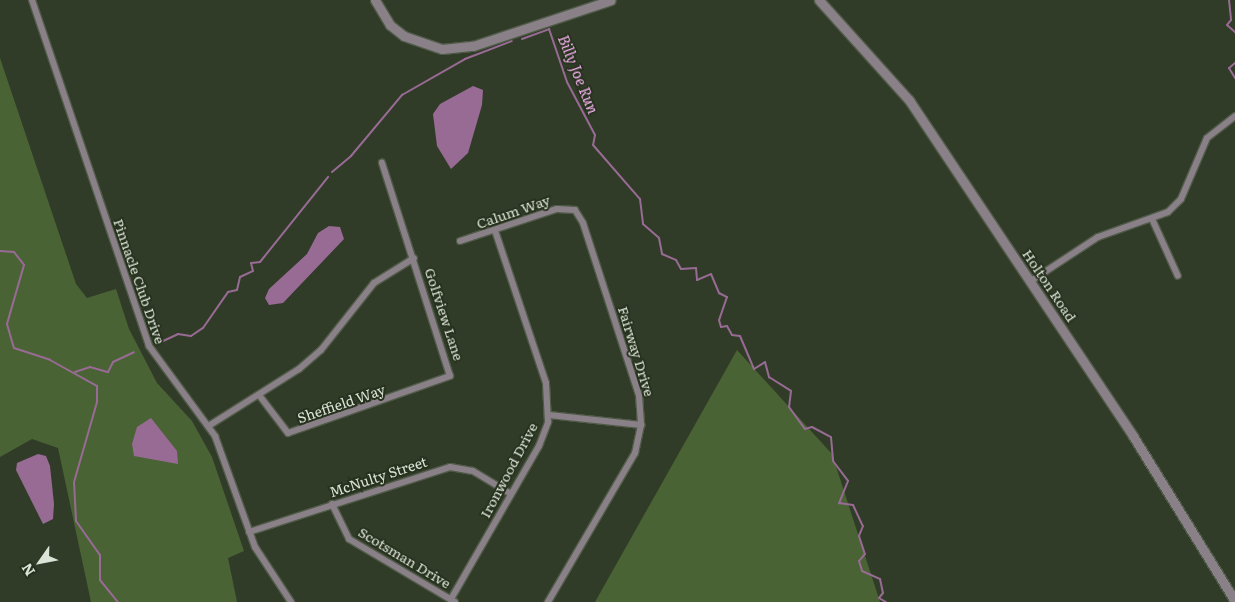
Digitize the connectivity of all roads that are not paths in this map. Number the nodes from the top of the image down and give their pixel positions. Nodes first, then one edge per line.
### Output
1 (32, 0) edge
2 (375, 0) edge
3 (610, 0) edge
4 (819, 0) edge
5 (1235, 116) edge
6 (382, 163) dead end
7 (575, 210) joint
8 (1153, 221) junction
9 (495, 231) junction
10 (460, 242) dead end
11 (414, 258) junction
12 (1178, 276) dead end
13 (1031, 281) junction
14 (448, 378) joint
15 (259, 395) junction
16 (549, 415) junction
17 (210, 425) junction
18 (642, 425) junction
19 (511, 494) junction
20 (332, 504) junction
21 (250, 532) junction
22 (453, 601) edge
23 (1235, 601) edge
24 (291, 602) edge
25 (548, 602) edge

1 - 17 street, Pinnacle Club Drive
2 - 3 street
4 - 13 street, Holton Road
5 - 8 street
6 - 11 street, Golfview Lane
7 - 9 street, Calum Way
7 - 18 street, Fairway Drive
8 - 12 street
8 - 13 street
9 - 10 street, Calum Way
9 - 16 street, Ironwood Drive
11 - 14 street, Golfview Lane
11 - 15 street
13 - 23 street, Holton Road
14 - 15 street, Sheffield Way
15 - 17 street
16 - 18 street
16 - 19 street, Ironwood Drive
17 - 21 street, Pinnacle Club Drive
18 - 25 street, Fairway Drive
19 - 20 street, McNulty Street
19 - 22 street, Ironwood Drive
20 - 21 street, McNulty Street
20 - 22 street, Scotsman Drive
21 - 24 street, Pinnacle Club Drive

